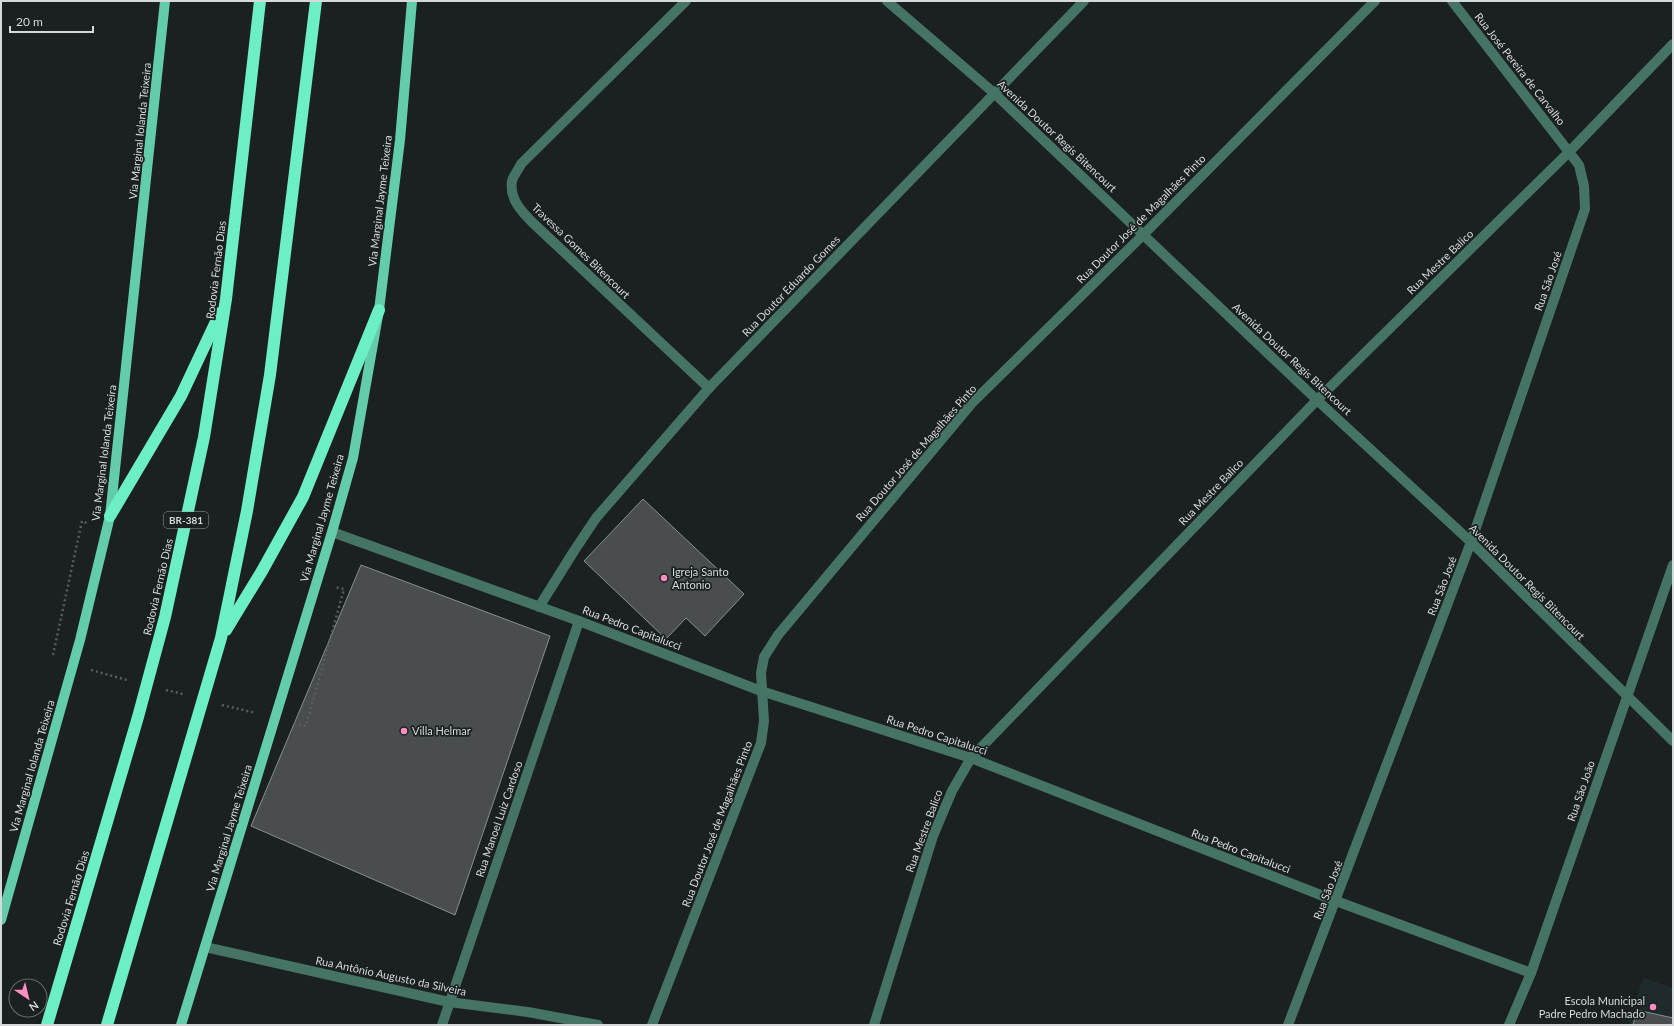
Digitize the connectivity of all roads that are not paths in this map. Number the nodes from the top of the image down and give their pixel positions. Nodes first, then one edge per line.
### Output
1 (165, 1) edge
2 (260, 1) edge
3 (316, 1) edge
4 (412, 1) edge
5 (686, 1) edge
6 (887, 1) edge
7 (1084, 1) edge
8 (1375, 1) edge
9 (1452, 1) edge
10 (1673, 44) edge
11 (994, 92) junction
12 (1569, 152) junction
13 (1143, 234) junction
14 (226, 299) junction
15 (379, 310) junction
16 (709, 388) junction
17 (1316, 400) junction
18 (110, 516) junction
19 (332, 532) junction
20 (1471, 542) junction
21 (1673, 565) edge
22 (539, 607) junction
23 (579, 621) junction
24 (222, 638) junction
25 (761, 691) junction
26 (1626, 696) junction
27 (1673, 741) edge
28 (971, 758) junction
29 (1336, 901) junction
30 (1, 920) edge
31 (205, 947) junction
32 (1531, 973) junction
33 (449, 1002) junction
34 (48, 1025) edge
35 (107, 1025) edge
36 (180, 1025) edge
37 (442, 1025) edge
38 (598, 1025) edge
39 (652, 1025) edge
40 (874, 1025) edge
41 (1288, 1025) edge
42 (1509, 1025) edge

1 - 18 main road, Via Marginal Iolanda Teixeira
2 - 14 highway, Rodovia Fernão Dias / BR-381
3 - 24 highway
4 - 15 main road, Via Marginal Jayme Teixeira
5 - 16 street, Travessa Gomes Bitencourt
6 - 11 street, Avenida Doutor Regis Bitencourt
7 - 11 street, Rua Doutor Eduardo Gomes
8 - 13 street, Rua Doutor José de Magalhães Pinto
9 - 12 street, Rua José Pereira de Carvalho
10 - 12 street, Rua Mestre Balico
11 - 13 street, Avenida Doutor Regis Bitencourt
11 - 16 street, Rua Doutor Eduardo Gomes
12 - 17 street, Rua Mestre Balico
12 - 20 street, Rua São José
13 - 17 street, Avenida Doutor Regis Bitencourt
13 - 25 street, Rua Doutor José de Magalhães Pinto
14 - 18 highway
14 - 34 highway, Rodovia Fernão Dias / BR-381
15 - 19 main road, Via Marginal Jayme Teixeira
15 - 24 highway
16 - 22 street, Rua Doutor Eduardo Gomes
17 - 20 street, Avenida Doutor Regis Bitencourt
17 - 28 street, Rua Mestre Balico
18 - 30 main road, Via Marginal Iolanda Teixeira
19 - 22 street, Rua Pedro Capitalucci
19 - 31 main road, Via Marginal Jayme Teixeira
20 - 26 street, Avenida Doutor Regis Bitencourt
20 - 29 street, Rua São José
21 - 26 street, Rua São João
22 - 23 street, Rua Pedro Capitalucci
23 - 25 street, Rua Pedro Capitalucci
23 - 33 street, Rua Manoel Luiz Cardoso
24 - 35 highway
25 - 28 street, Rua Pedro Capitalucci
25 - 39 street, Rua Doutor José de Magalhães Pinto
26 - 27 street, Avenida Doutor Regis Bitencourt
26 - 32 street, Rua São João
28 - 29 street, Rua Pedro Capitalucci
28 - 40 street, Rua Mestre Balico
29 - 32 street, Rua Pedro Capitalucci
29 - 41 street, Rua São José
31 - 33 street, Rua Antônio Augusto da Silveira
31 - 36 main road, Via Marginal Jayme Teixeira
32 - 42 street, Rua São João
33 - 37 street, Rua Manoel Luiz Cardoso
33 - 38 street, Rua Antônio Augusto da Silveira

